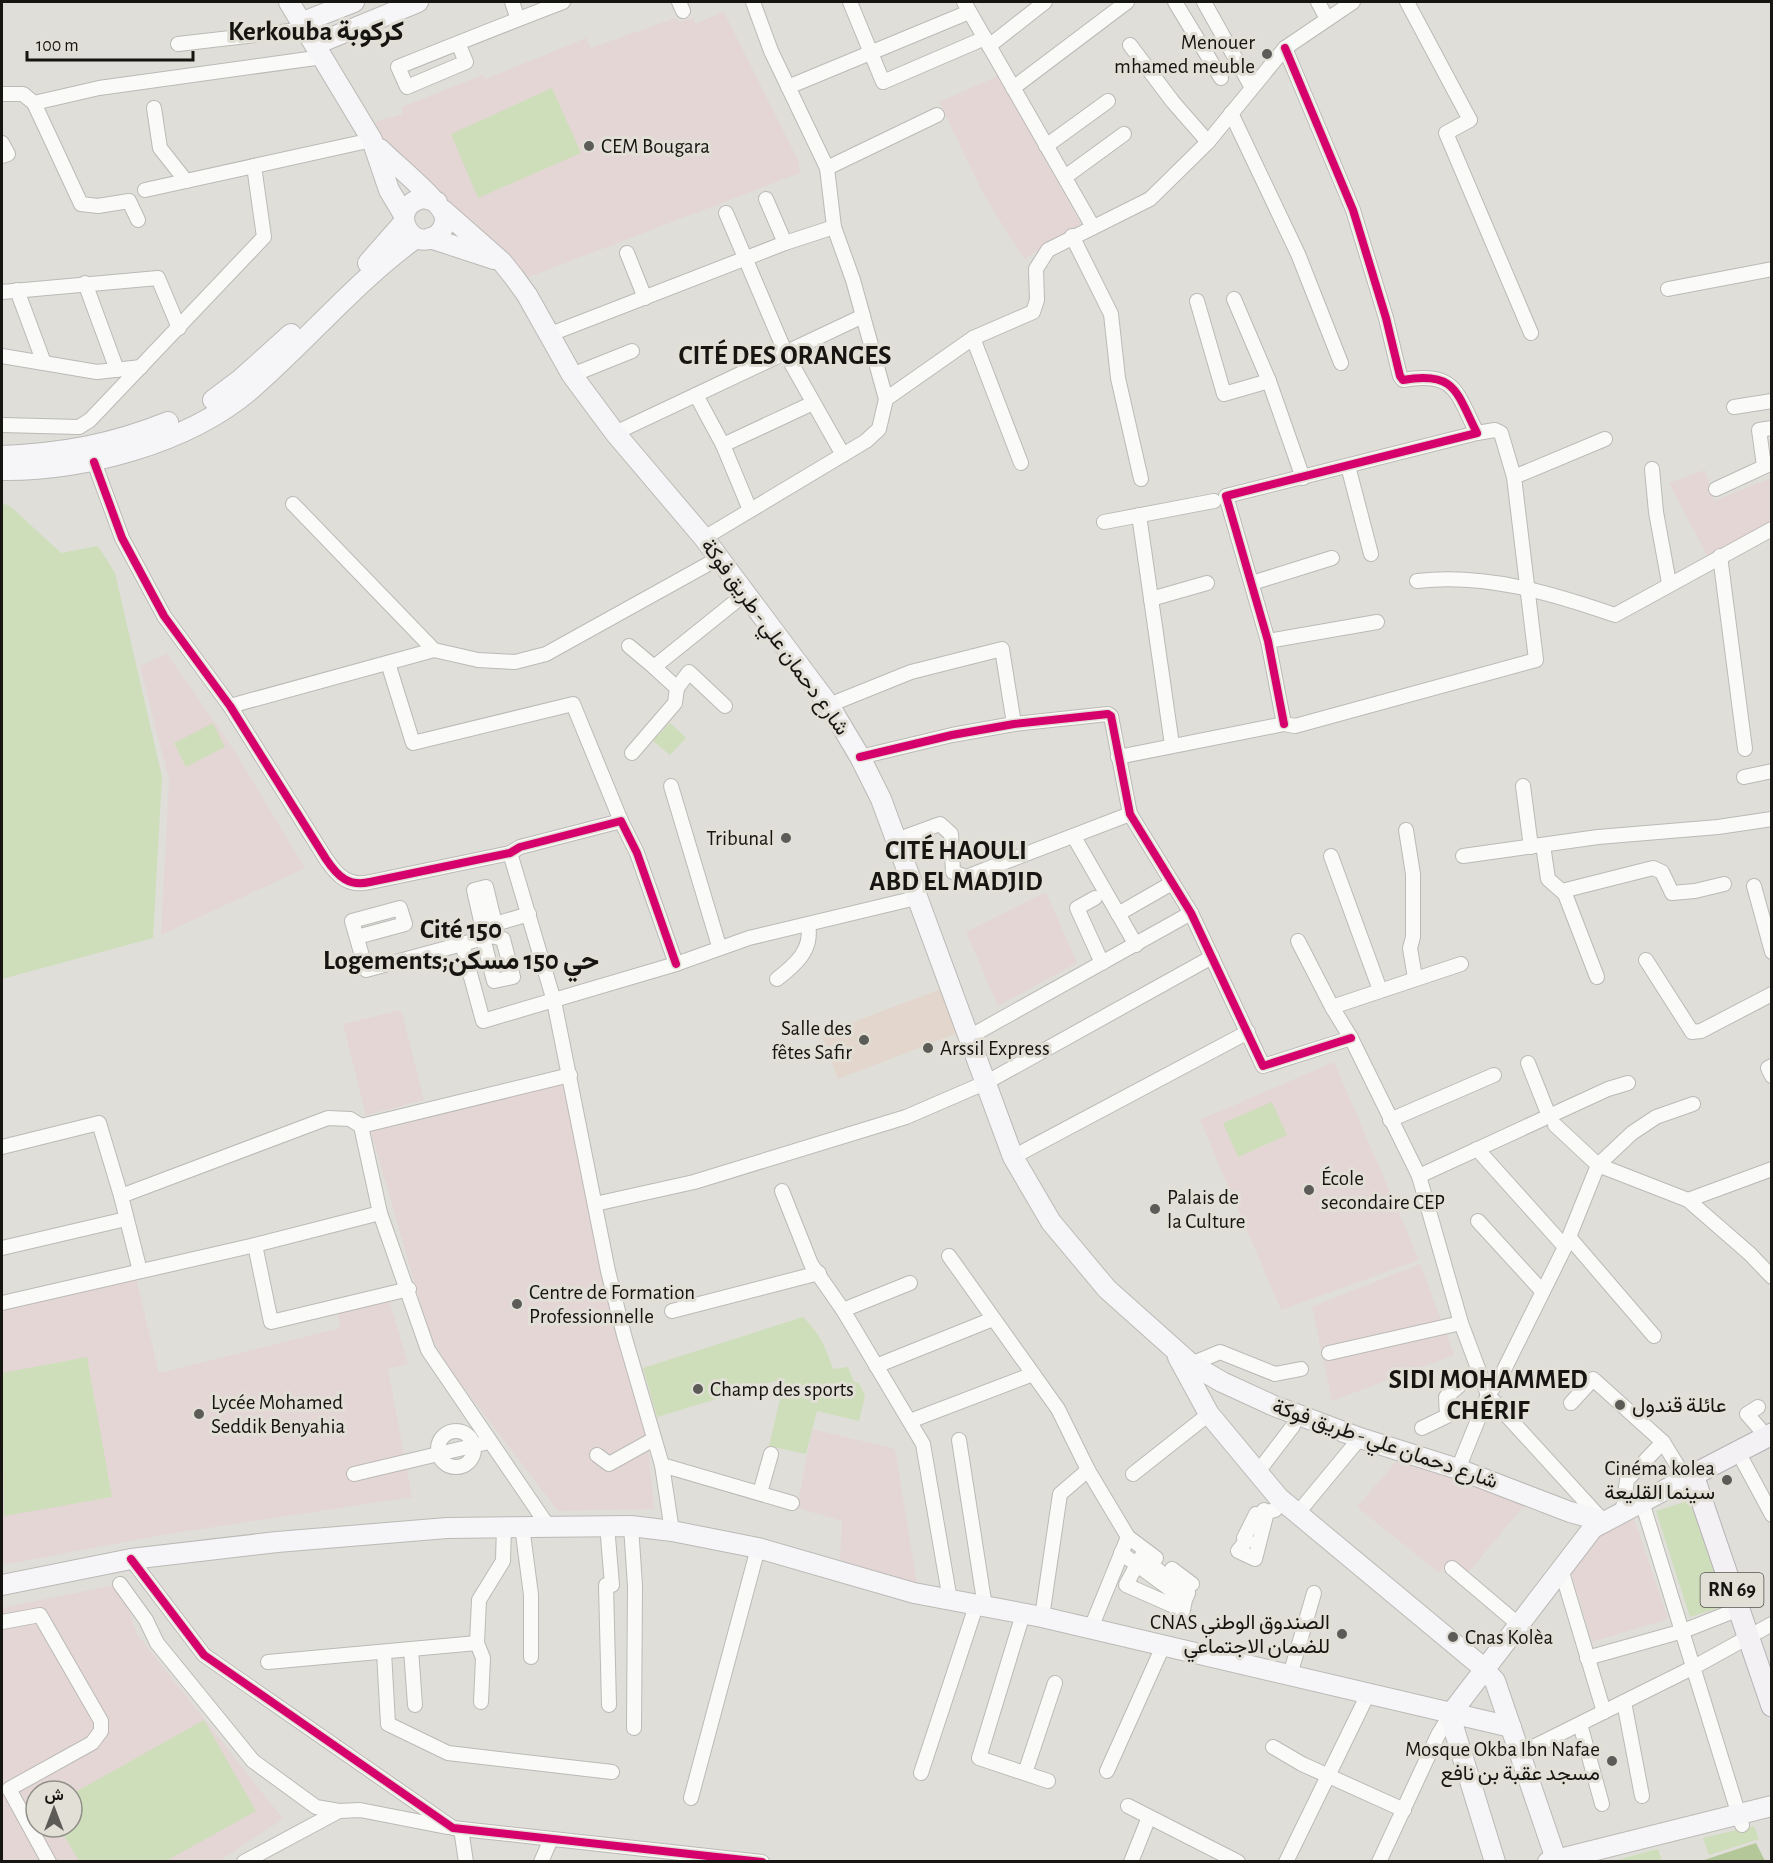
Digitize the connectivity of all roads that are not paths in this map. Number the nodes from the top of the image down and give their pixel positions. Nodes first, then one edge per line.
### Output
1 (289, 2) edge
2 (354, 2) edge
3 (418, 2) edge
4 (512, 2) edge
5 (563, 2) edge
6 (753, 2) edge
7 (850, 2) edge
8 (1045, 2) edge
9 (1127, 2) edge
10 (1175, 2) edge
11 (1204, 2) edge
12 (1318, 2) edge
13 (1353, 2) edge
14 (1407, 2) edge
15 (966, 4) edge
16 (518, 19) junction
17 (1327, 19) junction
18 (312, 38) junction
19 (987, 42) junction
20 (458, 43) junction
21 (178, 44) dead end
22 (1130, 45) dead end
23 (1285, 48) junction
24 (871, 55) junction
25 (1221, 78) dead end
26 (1251, 86) junction
27 (788, 87) junction
28 (1013, 88) junction
29 (2, 94) edge
30 (1108, 101) dead end
31 (34, 103) junction
32 (154, 108) dead end
33 (1232, 113) junction
34 (937, 116) dead end
35 (1124, 134) dead end
36 (372, 140) junction
37 (1208, 142) junction
38 (2, 143) edge
39 (1046, 146) junction
40 (2, 156) edge
41 (254, 166) junction
42 (827, 168) junction
43 (1065, 177) junction
44 (186, 181) junction
45 (145, 190) dead end
46 (766, 200) dead end
47 (440, 206) junction
48 (726, 213) dead end
49 (138, 220) dead end
50 (834, 227) junction
51 (1093, 227) junction
52 (413, 228) junction
53 (1072, 236) junction
54 (785, 243) junction
55 (627, 253) dead end
56 (745, 259) junction
57 (502, 262) junction
58 (1772, 269) edge
59 (85, 283) junction
60 (1668, 289) dead end
61 (17, 290) junction
62 (2, 292) edge
63 (645, 298) junction
64 (1234, 299) dead end
65 (1197, 301) dead end
66 (863, 316) junction
67 (179, 328) junction
68 (1531, 333) dead end
69 (548, 335) junction
70 (973, 338) junction
71 (632, 351) dead end
72 (786, 354) junction
73 (2, 356) edge
74 (44, 363) junction
75 (1341, 363) dead end
76 (141, 367) junction
77 (117, 370) junction
78 (572, 375) junction
79 (1269, 381) junction
80 (696, 395) junction
81 (886, 399) junction
82 (1772, 401) edge
83 (813, 403) junction
84 (1734, 407) dead end
85 (2, 425) edge
86 (1772, 428) edge
87 (615, 433) junction
88 (1477, 433) junction
89 (1605, 439) dead end
90 (723, 445) junction
91 (843, 455) junction
92 (2, 456) edge
93 (94, 462) junction
94 (1021, 463) dead end
95 (1768, 465) edge
96 (1348, 466) junction
97 (2, 470) edge
98 (1652, 470) dead end
99 (1514, 477) junction
100 (1303, 478) junction
101 (1141, 479) dead end
102 (1716, 489) dead end
103 (1214, 501) dead end
104 (293, 504) dead end
105 (750, 510) junction
106 (1139, 515) junction
107 (1104, 522) dead end
108 (1772, 529) edge
109 (704, 538) junction
110 (1371, 554) dead end
111 (1720, 556) junction
112 (719, 558) junction
113 (1332, 558) dead end
114 (1417, 581) dead end
115 (1207, 583) dead end
116 (1252, 583) junction
117 (1670, 583) junction
118 (1528, 588) junction
119 (746, 593) junction
120 (1151, 600) junction
121 (1377, 622) dead end
122 (1268, 641) junction
123 (629, 646) dead end
124 (434, 650) junction
125 (388, 663) junction
126 (654, 668) junction
127 (677, 688) junction
128 (829, 705) junction
129 (230, 706) junction
130 (726, 706) dead end
131 (1014, 724) junction
132 (1284, 724) junction
133 (1172, 745) junction
134 (1745, 749) dead end
135 (632, 753) dead end
136 (860, 757) junction
137 (1118, 757) junction
138 (1772, 771) edge
139 (1744, 777) dead end
140 (670, 786) dead end
141 (1523, 786) dead end
142 (1130, 814) junction
143 (1772, 819) edge
144 (621, 821) junction
145 (1406, 830) dead end
146 (1074, 837) junction
147 (896, 840) junction
148 (1537, 846) junction
149 (510, 853) junction
150 (1332, 856) dead end
151 (1463, 856) dead end
152 (1172, 883) junction
153 (1724, 884) dead end
154 (1754, 886) dead end
155 (1562, 891) junction
156 (916, 898) junction
157 (1095, 898) dead end
158 (1191, 913) junction
159 (529, 914) junction
160 (1118, 914) junction
161 (808, 925) junction
162 (357, 937) dead end
163 (1298, 941) dead end
164 (462, 944) junction
165 (1136, 945) junction
166 (719, 946) junction
167 (1772, 952) edge
168 (1212, 957) junction
169 (1646, 960) dead end
170 (1102, 963) junction
171 (676, 964) junction
172 (1461, 964) dead end
173 (1597, 977) dead end
174 (1415, 978) junction
175 (777, 979) dead end
176 (1380, 990) junction
177 (1772, 994) edge
178 (554, 1001) junction
179 (1332, 1007) junction
180 (1248, 1032) junction
181 (969, 1037) junction
182 (1351, 1038) junction
183 (1528, 1062) dead end
184 (1772, 1066) edge
185 (570, 1075) junction
186 (1494, 1075) dead end
187 (1772, 1076) edge
188 (987, 1082) junction
189 (1628, 1083) dead end
190 (1693, 1104) dead end
191 (1390, 1120) junction
192 (1552, 1121) junction
193 (361, 1126) junction
194 (2, 1147) edge
195 (1477, 1149) junction
196 (1013, 1157) junction
197 (1598, 1166) junction
198 (1772, 1169) edge
199 (1419, 1176) junction
200 (783, 1191) dead end
201 (121, 1196) junction
202 (1688, 1200) junction
203 (596, 1204) junction
204 (380, 1213) junction
205 (126, 1218) junction
206 (1478, 1221) dead end
207 (1567, 1242) junction
208 (255, 1245) junction
209 (2, 1248) edge
210 (949, 1256) dead end
211 (140, 1271) junction
212 (819, 1273) junction
213 (1772, 1277) edge
214 (910, 1283) dead end
215 (409, 1289) junction
216 (1542, 1291) junction
217 (2, 1300) edge
218 (843, 1310) junction
219 (672, 1311) dead end
220 (993, 1319) junction
221 (1461, 1323) junction
222 (1654, 1336) dead end
223 (1174, 1349) junction
224 (1329, 1353) dead end
225 (1191, 1364) junction
226 (876, 1366) junction
227 (1301, 1369) dead end
228 (1477, 1370) junction
229 (1033, 1374) junction
230 (1441, 1383) dead end
231 (1488, 1395) junction
232 (1446, 1397) junction
233 (1572, 1403) dead end
234 (1758, 1407) dead end
235 (1209, 1414) junction
236 (910, 1421) junction
237 (1293, 1426) dead end
238 (1422, 1428) dead end
239 (1769, 1435) edge
240 (1360, 1438) junction
241 (654, 1439) junction
242 (958, 1440) dead end
243 (489, 1442) junction
244 (1663, 1442) junction
245 (1737, 1450) junction
246 (771, 1454) dead end
247 (597, 1455) dead end
248 (662, 1465) junction
249 (1458, 1469) junction
250 (1088, 1470) junction
251 (1257, 1473) junction
252 (354, 1474) dead end
253 (1133, 1474) dead end
254 (1689, 1476) junction
255 (760, 1494) junction
256 (1642, 1502) junction
257 (792, 1503) dead end
258 (1282, 1509) junction
259 (1623, 1509) junction
260 (1772, 1515) edge
261 (1603, 1521) junction
262 (607, 1525) junction
263 (513, 1526) junction
264 (548, 1526) junction
265 (631, 1526) junction
266 (672, 1531) junction
267 (1128, 1537) junction
268 (758, 1548) junction
269 (1121, 1553) junction
270 (131, 1559) junction
271 (1137, 1565) junction
272 (1452, 1568) dead end
273 (1561, 1569) junction
274 (120, 1584) dead end
275 (1192, 1584) dead end
276 (2, 1586) edge
277 (1314, 1593) dead end
278 (950, 1600) junction
279 (980, 1607) junction
280 (1739, 1609) junction
281 (1033, 1615) junction
282 (2, 1622) edge
283 (1518, 1623) junction
284 (1772, 1624) edge
285 (1091, 1628) junction
286 (1683, 1631) junction
287 (1748, 1636) junction
288 (477, 1643) junction
289 (1164, 1644) junction
290 (411, 1649) junction
291 (384, 1652) junction
292 (531, 1657) dead end
293 (1587, 1658) junction
294 (268, 1662) dead end
295 (1694, 1667) junction
296 (1485, 1671) junction
297 (1290, 1675) junction
298 (1055, 1683) dead end
299 (1368, 1694) junction
300 (481, 1702) dead end
301 (1624, 1702) junction
302 (415, 1705) dead end
303 (609, 1705) dead end
304 (1772, 1706) edge
305 (1452, 1712) junction
306 (1604, 1712) junction
307 (1580, 1724) junction
308 (1511, 1727) junction
309 (634, 1728) dead end
310 (1273, 1747) dead end
311 (1521, 1753) junction
312 (1107, 1771) dead end
313 (612, 1772) dead end
314 (921, 1773) dead end
315 (1025, 1773) junction
316 (1328, 1775) junction
317 (1048, 1781) dead end
318 (5, 1791) edge
319 (1642, 1796) dead end
320 (691, 1798) dead end
321 (1602, 1804) dead end
322 (1128, 1806) dead end
323 (1772, 1806) edge
324 (1404, 1810) junction
325 (339, 1811) junction
326 (1149, 1816) junction
327 (1772, 1816) edge
328 (1740, 1819) junction
329 (457, 1828) junction
330 (551, 1839) junction
331 (1554, 1861) edge
332 (50, 1862) edge
333 (244, 1862) edge
334 (466, 1862) edge
335 (540, 1862) edge
336 (762, 1862) edge
337 (1131, 1862) edge
338 (1238, 1862) edge
339 (1286, 1862) edge
340 (1379, 1862) edge
341 (1495, 1862) edge
342 (1594, 1862) edge

1 - 18 main road, شارع دحمان علي - طريق فوكة
2 - 18 main road
3 - 18 main road
4 - 16 street
5 - 16 street
6 - 27 street
7 - 24 street
8 - 19 street
9 - 28 street
10 - 25 street
11 - 26 street
12 - 17 street
13 - 17 street
14 - 68 street
15 - 19 street
15 - 24 street
16 - 20 street
17 - 23 street
18 - 21 street
18 - 31 street
18 - 36 main road, شارع دحمان علي - طريق فوكة
19 - 24 street
19 - 28 street
20 - 20 street
22 - 37 street
23 - 26 street
23 - 88 street
24 - 27 street
26 - 33 street
27 - 42 street
28 - 39 street
29 - 31 street
30 - 39 street
31 - 49 street
32 - 44 street
33 - 37 street
33 - 75 street
34 - 42 street
35 - 43 street
36 - 41 street
36 - 47 main road, شارع دحمان علي - طريق فوكة
36 - 52 main road, شارع دحمان علي - طريق فوكة
37 - 51 street
38 - 40 street
39 - 43 street
41 - 44 street
41 - 67 street
42 - 50 street
43 - 51 street
44 - 45 street
46 - 54 street
47 - 52 main road
47 - 52 main road
47 - 57 main road, شارع دحمان علي - طريق فوكة
48 - 56 street
50 - 54 street
50 - 66 street
51 - 53 street
52 - 57 main road
52 - 92 main road
52 - 93 main road
53 - 70 street
53 - 101 street
54 - 56 street
55 - 63 street
56 - 63 street
56 - 72 street
57 - 69 main road, شارع دحمان علي - طريق فوكة
58 - 60 street
59 - 61 street
59 - 67 street
59 - 77 street
61 - 62 street
61 - 74 street
63 - 69 street
64 - 79 street
65 - 79 street
66 - 72 street
66 - 81 street
67 - 76 street
69 - 78 main road, شارع دحمان علي - طريق فوكة
70 - 81 street
70 - 94 street
71 - 78 street
72 - 80 street
72 - 83 street
73 - 74 street
74 - 77 street
76 - 77 street
76 - 85 street
78 - 87 main road, شارع دحمان علي - طريق فوكة
79 - 100 street
80 - 87 street
80 - 90 street
81 - 91 street
82 - 84 street
83 - 90 street
83 - 91 street
86 - 95 street
87 - 109 main road, شارع دحمان علي - طريق فوكة
88 - 96 street
88 - 99 street
89 - 99 street
90 - 105 street
91 - 105 street
93 - 97 main road
93 - 129 street
95 - 102 street
96 - 100 street
96 - 110 street
98 - 117 street
99 - 118 street
100 - 116 street
103 - 106 street
104 - 124 street
105 - 109 street
106 - 107 street
106 - 120 street
108 - 111 street
109 - 112 main road, شارع دحمان علي - طريق فوكة
111 - 117 street
111 - 134 street
112 - 119 main road, شارع دحمان علي - طريق فوكة
112 - 124 street
113 - 116 street
114 - 118 street
115 - 120 street
116 - 122 street
117 - 118 street
118 - 132 street
119 - 126 street
119 - 128 main road, شارع دحمان علي - طريق فوكة
120 - 133 street
121 - 122 street
122 - 132 street
123 - 126 street
124 - 125 street
125 - 129 street
125 - 144 street
126 - 127 street
127 - 130 street
127 - 135 street
128 - 131 street
128 - 136 main road, شارع دحمان علي - طريق فوكة
129 - 149 street
131 - 136 street
131 - 137 street
132 - 133 street
133 - 137 street
136 - 147 main road, شارع دحمان علي - طريق فوكة
137 - 142 street
138 - 139 street
140 - 166 street
141 - 148 street
142 - 146 street
142 - 152 street
143 - 148 street
144 - 149 street
144 - 171 street
145 - 174 street
146 - 147 street
146 - 160 street
147 - 156 main road, شارع دحمان علي - طريق فوكة
148 - 151 street
148 - 155 street
149 - 159 street
150 - 176 street
152 - 158 street
152 - 160 street
153 - 155 street
154 - 167 street
155 - 173 street
156 - 161 street
156 - 181 main road, شارع دحمان علي - طريق فوكة
157 - 170 street
158 - 165 street
158 - 168 street
159 - 164 street
159 - 178 street
160 - 165 street
161 - 166 street
161 - 175 street
162 - 164 street
163 - 179 street
164 - 178 street
165 - 170 street
166 - 171 street
168 - 180 street
168 - 188 street
169 - 177 street
170 - 181 street
171 - 178 street
172 - 174 street
174 - 176 street
176 - 179 street
178 - 185 street
179 - 182 street
180 - 182 street
180 - 196 street
181 - 188 main road, شارع دحمان علي - طريق فوكة
182 - 191 street
183 - 192 street
184 - 187 street
185 - 193 street
185 - 203 street
186 - 191 street
188 - 196 main road, شارع دحمان علي - طريق فوكة
188 - 203 street
189 - 192 street
190 - 197 street
191 - 199 street
192 - 195 street
192 - 197 street
193 - 201 street
193 - 204 street
194 - 201 street
195 - 199 street
195 - 207 street
196 - 223 main road, شارع دحمان علي - طريق فوكة
197 - 202 street
197 - 207 street
198 - 202 street
199 - 221 street
200 - 212 street
201 - 205 street
202 - 213 street
203 - 241 street
204 - 208 street
204 - 215 street
205 - 209 street
205 - 211 street
206 - 216 street
207 - 216 street
207 - 222 street
208 - 211 street
208 - 215 street
210 - 220 street
211 - 217 street
212 - 218 street
212 - 219 street
214 - 218 street
215 - 243 street
216 - 231 street
218 - 226 street
220 - 226 street
220 - 229 street
221 - 224 street
221 - 228 street
223 - 225 main road, شارع دحمان علي - طريق فوكة
223 - 235 main road
225 - 227 street
225 - 240 main road, شارع دحمان علي - طريق فوكة
226 - 236 street
228 - 231 street
228 - 232 street
229 - 236 street
229 - 250 street
230 - 232 street
231 - 249 street
231 - 261 street
232 - 238 street
233 - 244 street
234 - 239 street
235 - 251 main road
235 - 253 street
236 - 278 street
237 - 251 street
239 - 245 main road
240 - 249 main road, شارع دحمان علي - طريق فوكة
240 - 258 street
241 - 247 street
241 - 248 street
242 - 279 street
243 - 252 street
243 - 264 street
244 - 254 street
244 - 259 street
245 - 254 main road
245 - 260 street
246 - 255 street
248 - 255 street
248 - 266 street
249 - 261 main road, شارع دحمان علي - طريق فوكة
250 - 267 street
250 - 281 street
251 - 258 main road
254 - 256 main road
254 - 280 main road, RN 69
255 - 257 street
256 - 259 main road
256 - 286 street
258 - 296 main road
259 - 261 main road
261 - 273 main road
262 - 264 main road
262 - 265 main road
262 - 303 street
263 - 264 main road
263 - 270 main road
263 - 288 street
263 - 292 street
265 - 266 main road
265 - 309 street
266 - 268 main road
267 - 269 street
267 - 275 street
268 - 278 main road
268 - 320 street
269 - 271 street
269 - 285 street
270 - 276 main road
270 - 329 street
271 - 271 street
272 - 283 street
273 - 283 main road
273 - 293 street
274 - 325 street
277 - 297 street
278 - 279 main road
279 - 281 main road
279 - 314 street
280 - 286 street
280 - 287 main road, RN 69
281 - 285 main road
281 - 315 street
282 - 318 street
283 - 296 main road
284 - 287 street
285 - 289 main road
286 - 293 street
286 - 295 street
287 - 295 street
287 - 304 main road, RN 69
288 - 290 street
288 - 300 street
289 - 297 main road
289 - 312 street
290 - 291 street
290 - 302 street
291 - 294 street
291 - 313 street
293 - 306 street
295 - 301 street
295 - 328 street
296 - 305 main road
296 - 308 main road
297 - 299 main road
298 - 315 street
299 - 305 main road
299 - 316 street
301 - 306 street
301 - 319 street
305 - 308 main road
305 - 324 street
305 - 341 main road
306 - 307 street
307 - 311 street
307 - 321 street
308 - 311 main road
310 - 316 street
311 - 331 main road
315 - 317 street
316 - 324 street
316 - 339 street
318 - 332 street
322 - 326 street
323 - 328 main road
324 - 340 street
325 - 329 street
325 - 333 street
326 - 337 street
326 - 338 street
327 - 328 main road
328 - 331 main road
328 - 342 main road
329 - 330 street
329 - 334 street
330 - 335 street
330 - 336 street

